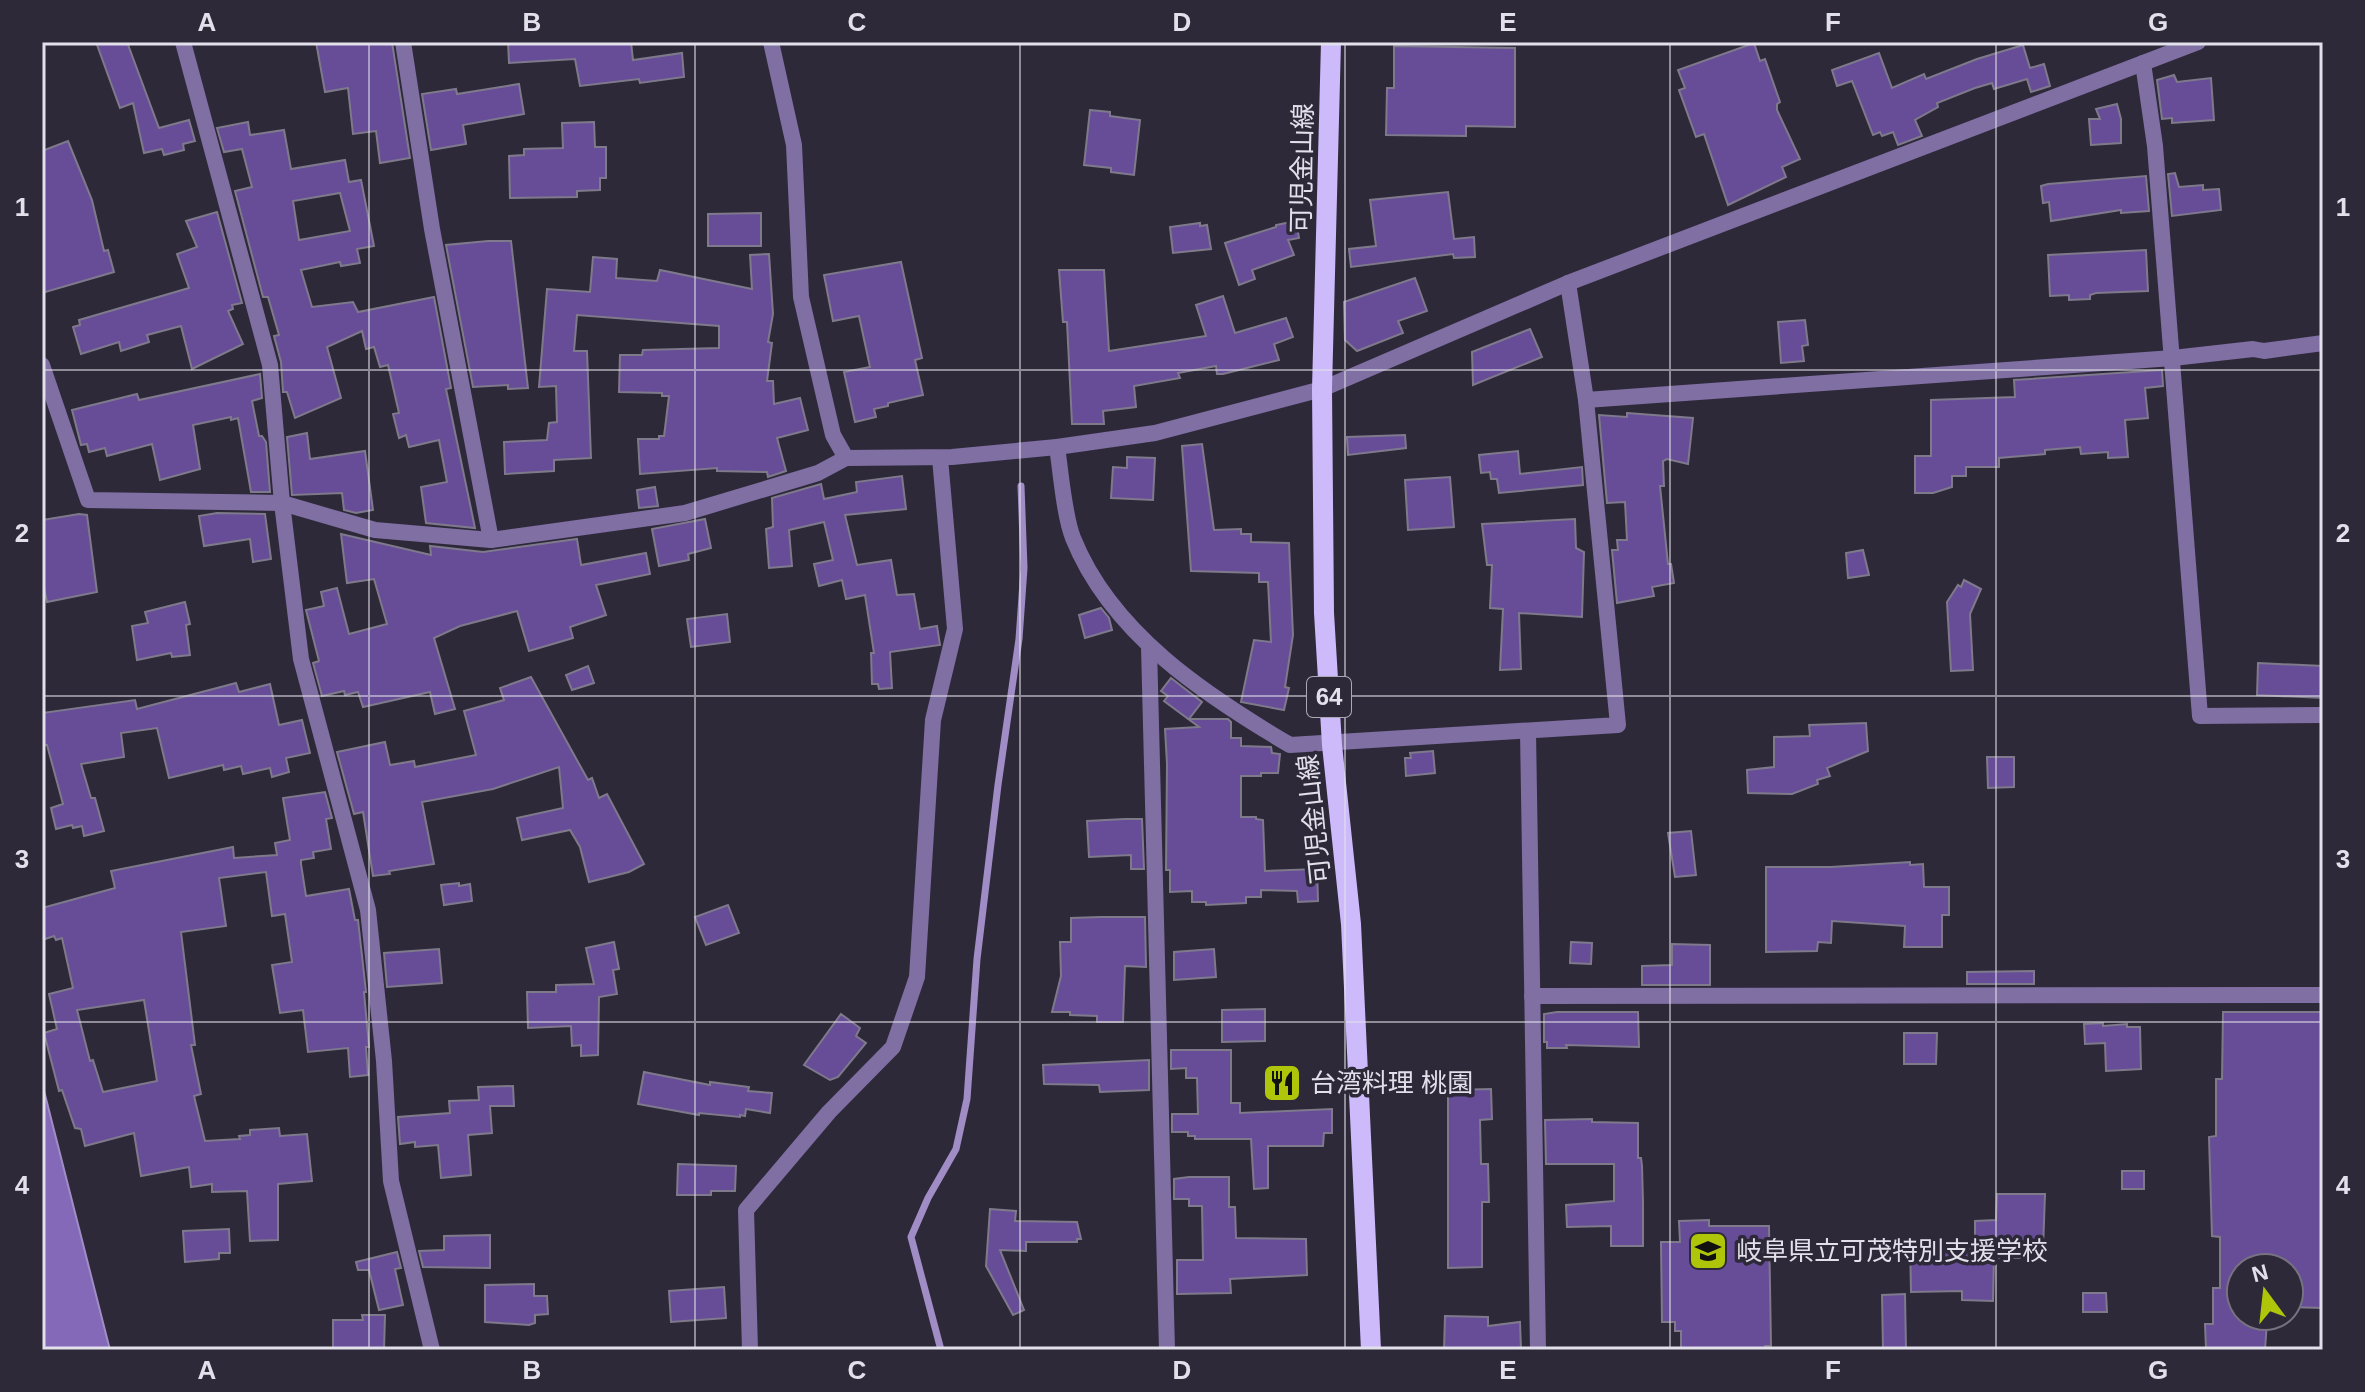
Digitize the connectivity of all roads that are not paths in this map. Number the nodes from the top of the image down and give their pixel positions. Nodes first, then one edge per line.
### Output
1 (183, 42) edge
2 (403, 42) edge
3 (771, 42) edge
4 (1331, 42) edge
5 (2198, 42) edge
6 (2143, 63) junction
7 (1568, 283) junction
8 (2323, 343) edge
9 (2173, 358) junction
10 (42, 365) edge
11 (1322, 389) junction
12 (1586, 400) junction
13 (1057, 447) junction
14 (846, 458) junction
15 (940, 458) junction
16 (282, 503) junction
17 (491, 540) junction
18 (1149, 647) junction
19 (2323, 715) edge
20 (1528, 732) junction
21 (1332, 745) junction
22 (2323, 995) edge
23 (1532, 996) junction
24 (432, 1350) edge
25 (750, 1350) edge
26 (1167, 1350) edge
27 (1371, 1350) edge
28 (1538, 1350) edge

1 - 16 street
2 - 17 street
3 - 14 street
4 - 11 main road, 可児金山線 / 64
5 - 6 street
6 - 7 street
6 - 9 street
7 - 11 street
7 - 12 street
8 - 9 street
9 - 12 street
9 - 19 street
10 - 16 street
11 - 13 street
11 - 21 main road, 可児金山線 / 64
12 - 20 street
13 - 15 street
13 - 18 street
14 - 15 street
14 - 17 street
15 - 25 street
16 - 17 street
16 - 24 street
18 - 21 street
18 - 26 street
20 - 21 street
20 - 23 street
21 - 27 main road, 可児金山線 / 64
22 - 23 street
23 - 28 street

